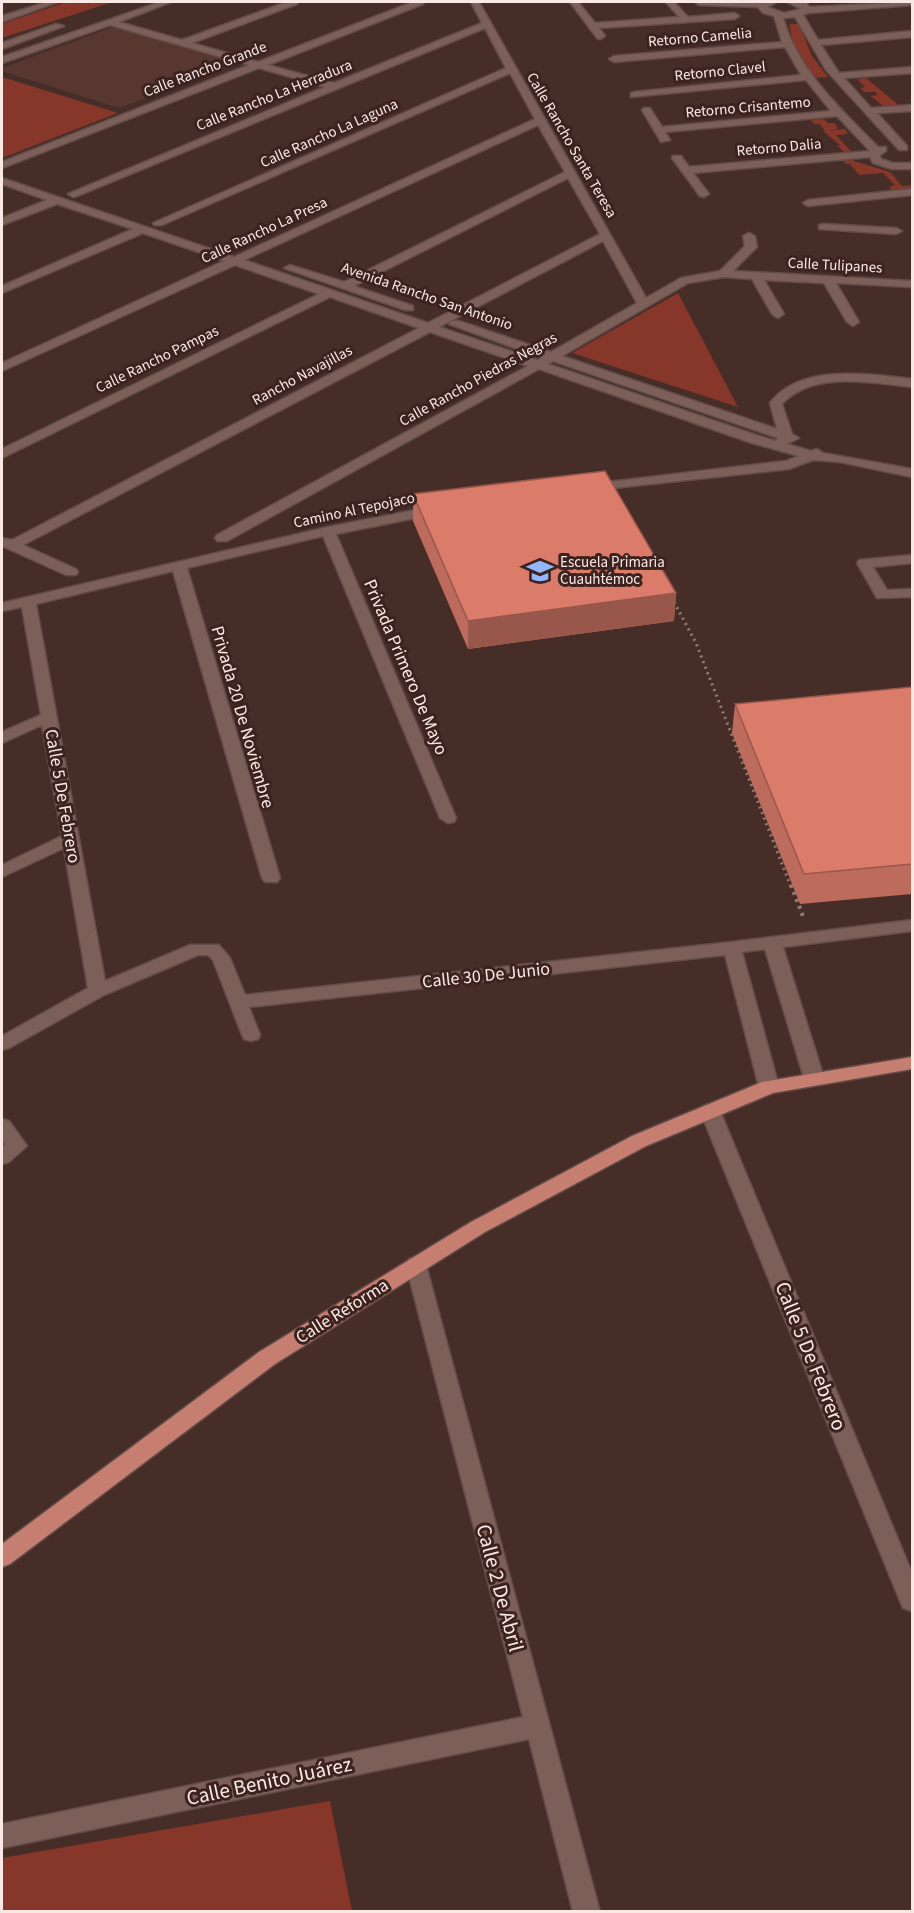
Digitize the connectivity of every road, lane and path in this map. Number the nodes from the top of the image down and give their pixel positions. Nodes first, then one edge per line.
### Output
1 (23, 2) edge
2 (54, 2) edge
3 (167, 2) edge
4 (294, 2) edge
5 (420, 2) edge
6 (475, 2) edge
7 (574, 2) edge
8 (670, 2) edge
9 (699, 2) edge
10 (826, 2) edge
11 (912, 2) edge
12 (769, 3) edge
13 (797, 5) edge
14 (2, 9) edge
15 (778, 15) junction
16 (735, 16) dead end
17 (2, 19) edge
18 (685, 19) junction
19 (109, 22) junction
20 (66, 24) dead end
21 (487, 24) junction
22 (593, 26) junction
23 (912, 34) edge
24 (601, 38) dead end
25 (183, 43) junction
26 (815, 43) junction
27 (788, 44) junction
28 (2, 46) edge
29 (605, 48) dead end
30 (614, 59) junction
31 (2, 60) edge
32 (257, 64) junction
33 (512, 69) junction
34 (621, 69) dead end
35 (912, 70) edge
36 (837, 76) junction
37 (809, 77) junction
38 (336, 87) junction
39 (912, 108) edge
40 (870, 111) junction
41 (840, 113) junction
42 (539, 121) junction
43 (659, 130) junction
44 (665, 142) dead end
45 (908, 149) edge
46 (875, 153) junction
47 (677, 158) dead end
48 (2, 165) edge
49 (912, 167) edge
50 (2, 170) edge
51 (687, 170) junction
52 (572, 172) junction
53 (2, 181) edge
54 (912, 192) edge
55 (73, 194) junction
56 (704, 194) dead end
57 (57, 200) junction
58 (808, 203) dead end
59 (841, 208) junction
60 (2, 222) edge
61 (158, 223) junction
62 (823, 227) dead end
63 (861, 228) junction
64 (143, 229) junction
65 (896, 231) dead end
66 (606, 235) junction
67 (749, 236) dead end
68 (248, 253) junction
69 (232, 260) junction
70 (724, 274) junction
71 (756, 276) junction
72 (828, 279) junction
73 (912, 284) edge
74 (345, 286) junction
75 (2, 291) edge
76 (327, 294) junction
77 (644, 304) junction
78 (778, 314) dead end
79 (444, 320) junction
80 (853, 322) dead end
81 (428, 328) junction
82 (553, 356) junction
83 (538, 365) junction
84 (2, 368) edge
85 (912, 383) edge
86 (783, 441) junction
87 (818, 452) junction
88 (2, 454) edge
89 (912, 473) edge
90 (582, 489) edge
91 (454, 506) edge
92 (328, 531) junction
93 (222, 538) dead end
94 (7, 543) edge
95 (912, 560) edge
96 (179, 566) junction
97 (71, 572) dead end
98 (912, 593) edge
99 (671, 598) edge
100 (28, 601) junction
101 (2, 607) edge
102 (48, 717) junction
103 (2, 738) edge
104 (448, 818) dead end
105 (70, 837) junction
106 (2, 872) edge
107 (271, 878) dead end
108 (912, 924) edge
109 (809, 938) junction
110 (772, 942) junction
111 (732, 948) junction
112 (98, 991) junction
113 (239, 1002) junction
114 (250, 1035) dead end
115 (2, 1044) edge
116 (912, 1063) edge
117 (814, 1078) junction
118 (769, 1087) junction
119 (710, 1111) junction
120 (2, 1126) edge
121 (9, 1151) edge
122 (416, 1265) junction
123 (2, 1557) edge
124 (912, 1601) edge
125 (536, 1726) junction
126 (2, 1836) edge
127 (587, 1911) edge

1 - 14 street
2 - 17 street
3 - 19 street
4 - 25 street
5 - 32 street, Calle Rancho Grande
6 - 21 street, Calle Rancho Santa Teresa
7 - 22 street
8 - 18 street
9 - 12 street
10 - 13 street
11 - 13 street
12 - 15 street
13 - 15 street
13 - 26 street
15 - 27 street
16 - 18 street
18 - 22 street
19 - 25 street
19 - 31 street
20 - 28 street
21 - 33 street, Calle Rancho Santa Teresa
21 - 38 street, Calle Rancho La Herradura
22 - 24 street
23 - 26 street
25 - 32 street
26 - 36 street
27 - 30 street, Retorno Camelia
27 - 37 street
29 - 30 street
30 - 34 street
32 - 38 street
32 - 48 street, Calle Rancho Grande
33 - 42 street, Calle Rancho Santa Teresa
33 - 61 street, Calle Rancho La Laguna
35 - 36 street
36 - 40 street
37 - 41 street
37 - 43 street, Retorno Clavel
38 - 55 street, Calle Rancho La Herradura
39 - 40 street
40 - 45 street
41 - 43 street, Retorno Crisantemo
41 - 46 street
42 - 52 street, Calle Rancho Santa Teresa
42 - 68 street, Calle Rancho La Presa
43 - 44 street
45 - 46 street, Retorno Dalia
46 - 49 street
46 - 51 street, Retorno Dalia
47 - 51 street
50 - 55 street, Avenida Rancho San Antonio
51 - 56 street
52 - 66 street, Calle Rancho Santa Teresa
52 - 74 street
53 - 57 street, Avenida Rancho San Antonio
54 - 59 street
55 - 61 street, Avenida Rancho San Antonio
57 - 60 street
57 - 64 street, Avenida Rancho San Antonio
58 - 59 street
59 - 63 street
61 - 68 street, Avenida Rancho San Antonio
62 - 63 street
63 - 65 street
64 - 69 street, Avenida Rancho San Antonio
64 - 75 street
66 - 77 street, Calle Rancho Santa Teresa
66 - 79 street, Rancho Navajillas
67 - 70 street
68 - 69 street, Calle Rancho La Presa
68 - 74 street, Avenida Rancho San Antonio
69 - 76 street, Avenida Rancho San Antonio
69 - 84 street, Calle Rancho La Presa
70 - 71 street, Calle Rancho Piedras Negras
70 - 77 street, Calle Rancho Piedras Negras
71 - 72 street, Calle Tulipanes
71 - 78 street
72 - 73 street, Calle Tulipanes
72 - 80 street
74 - 79 street, Avenida Rancho San Antonio
76 - 81 street, Avenida Rancho San Antonio
76 - 88 street, Calle Rancho Pampas
77 - 82 street, Calle Rancho Piedras Negras
79 - 81 street, Rancho Navajillas
79 - 82 street, Avenida Rancho San Antonio
81 - 83 street, Avenida Rancho San Antonio
81 - 94 street, Rancho Navajillas
82 - 83 street, Calle Rancho Piedras Negras
82 - 86 street, Avenida Rancho San Antonio
83 - 86 street, Avenida Rancho San Antonio
83 - 93 street, Calle Rancho Piedras Negras
85 - 86 street
86 - 87 street, Avenida Rancho San Antonio
87 - 89 street, Avenida Rancho San Antonio
87 - 90 street
91 - 92 street, Camino Al Tepojaco
92 - 96 street, Camino Al Tepojaco
92 - 104 street, Privada Primero De Mayo
94 - 97 street
95 - 98 street
96 - 100 street, Camino Al Tepojaco
96 - 107 street, Privada 20 De Noviembre
99 - 109 path
100 - 101 street, Camino Al Tepojaco
100 - 102 street, Calle 5 De Febrero
102 - 103 street
102 - 105 street, Calle 5 De Febrero
105 - 106 street
105 - 112 street, Calle 5 De Febrero
108 - 109 street, Calle 30 De Junio
109 - 110 street, Calle 30 De Junio
110 - 111 street, Calle 30 De Junio
110 - 117 street
111 - 113 street, Calle 30 De Junio
111 - 118 street
112 - 113 street
112 - 115 street
113 - 114 street
116 - 117 main road, Calle Reforma
117 - 118 main road, Calle Reforma
118 - 119 main road, Calle Reforma
119 - 122 main road, Calle Reforma
119 - 124 street, Calle 5 De Febrero
120 - 121 street
122 - 123 main road, Calle Reforma
122 - 125 street, Calle 2 De Abril
125 - 126 street, Calle Benito Juárez
125 - 127 street, Calle 2 De Abril

